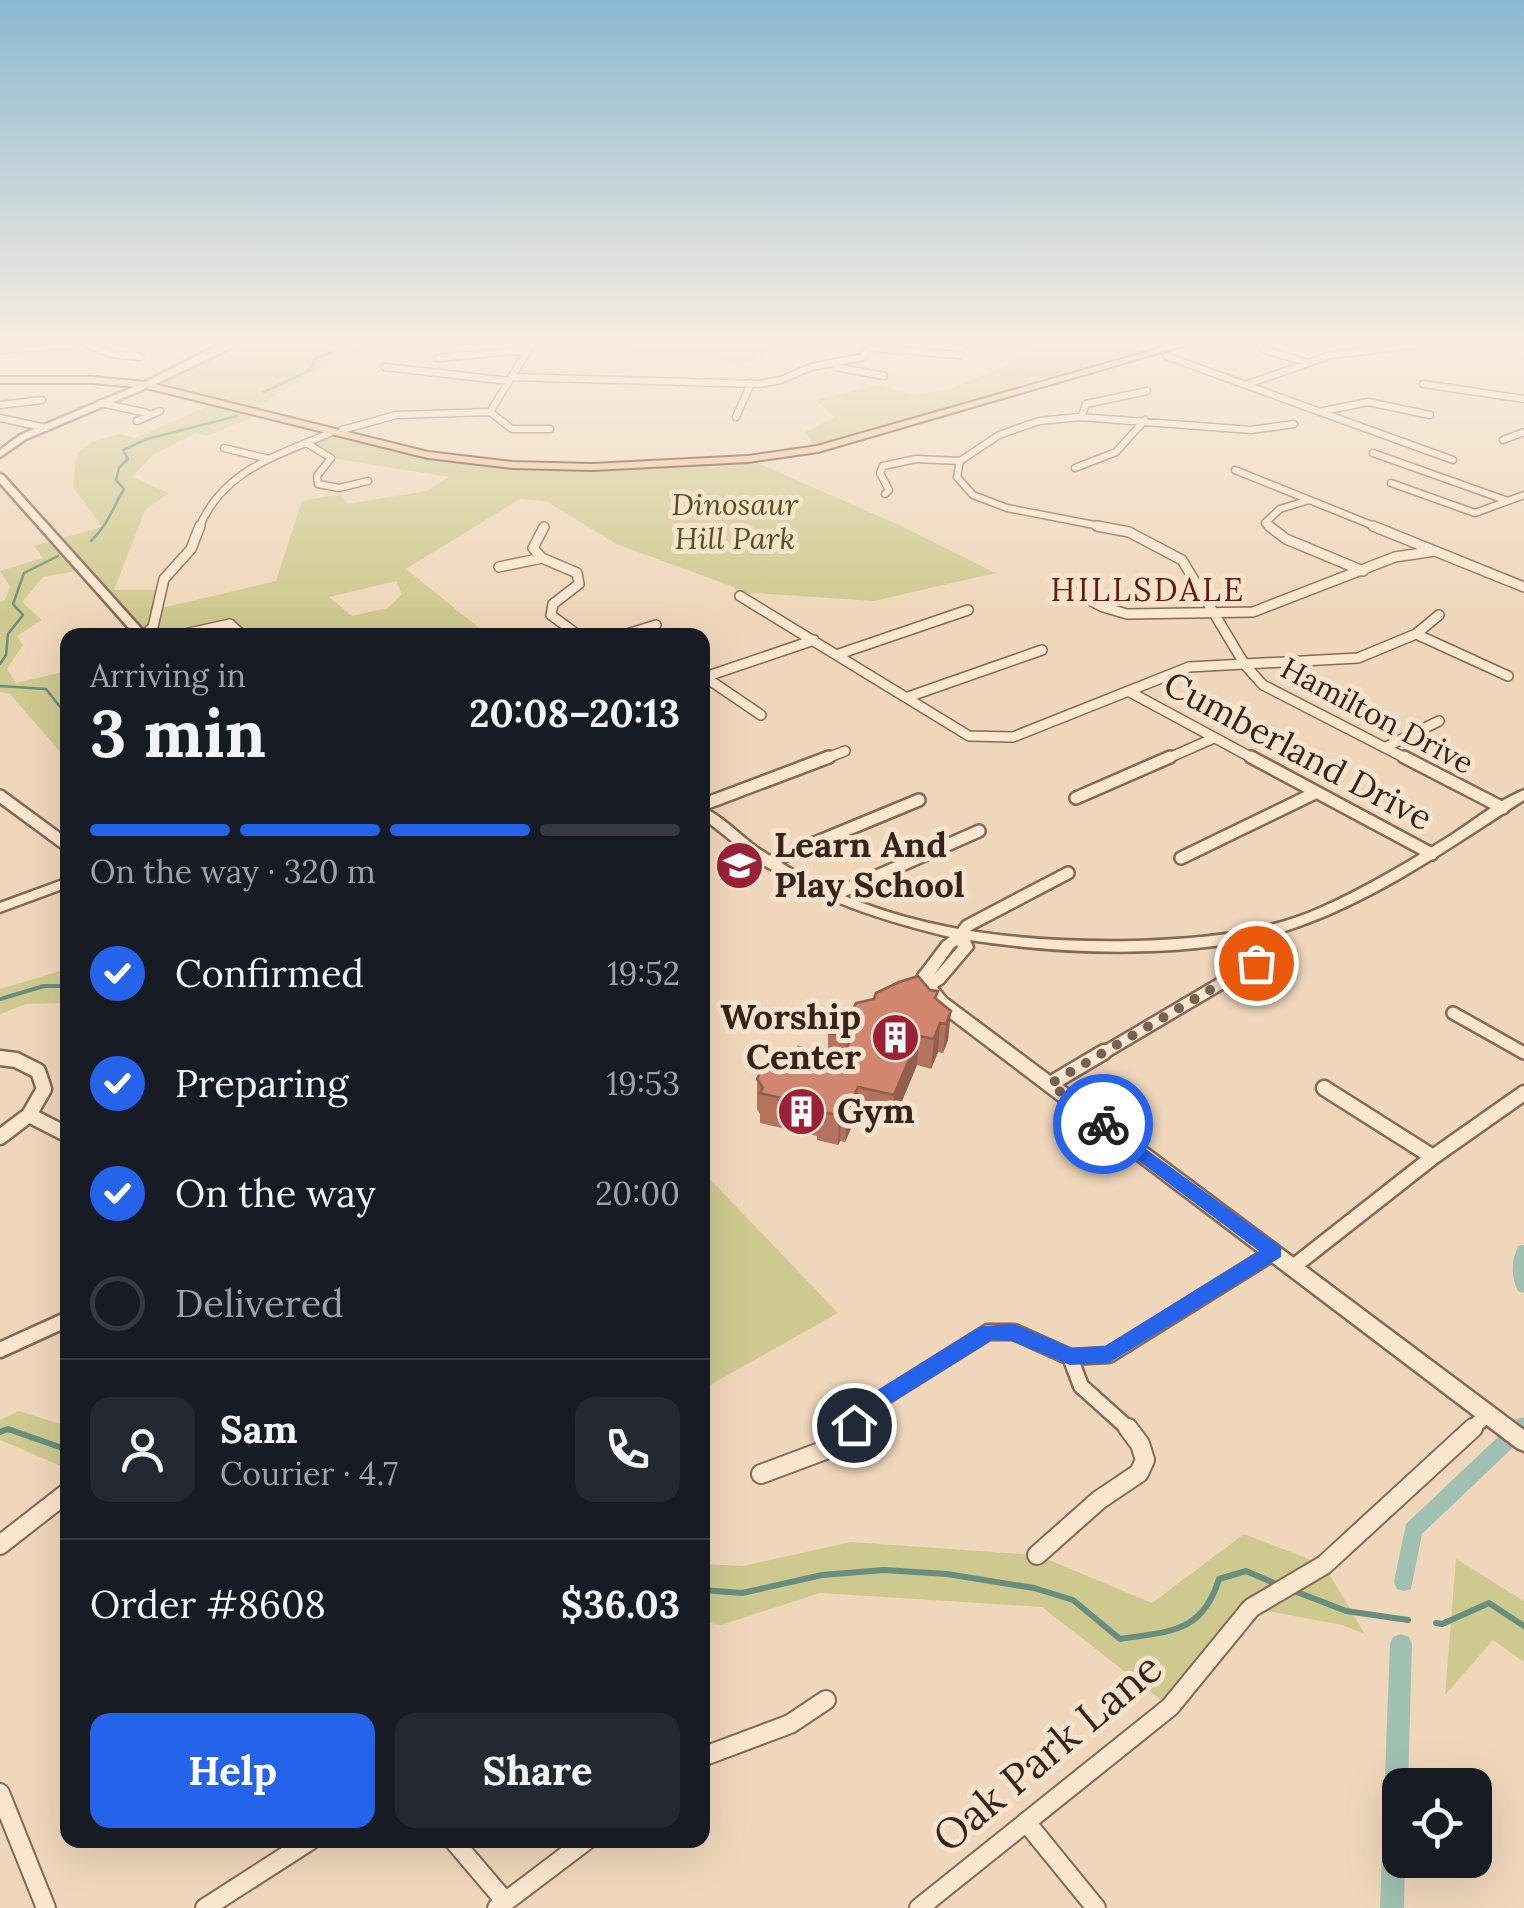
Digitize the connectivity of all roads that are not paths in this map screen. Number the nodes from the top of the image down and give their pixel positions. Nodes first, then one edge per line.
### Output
1 (31, 434) edge
2 (329, 434) edge
3 (349, 434) edge
4 (351, 434) edge
5 (865, 434) edge
6 (880, 434) edge
7 (997, 434) edge
8 (1136, 434) edge
9 (1381, 434) edge
10 (1519, 434) edge
11 (1503, 440) dead end
12 (306, 443) junction
13 (224, 448) dead end
14 (1372, 453) dead end
15 (0, 454) edge
16 (269, 459) junction
17 (1453, 460) dead end
18 (960, 461) junction
19 (1075, 468) dead end
20 (1235, 470) dead end
21 (1, 480) edge
22 (368, 480) dead end
23 (1391, 483) dead end
24 (885, 494) dead end
25 (1524, 495) edge
26 (1308, 500) junction
27 (1508, 501) junction
28 (544, 527) dead end
29 (1435, 551) junction
30 (542, 558) junction
31 (499, 567) dead end
32 (1363, 571) junction
33 (1061, 580) dead end
34 (1524, 586) edge
35 (740, 596) dead end
36 (968, 610) dead end
37 (1213, 613) junction
38 (1440, 615) dead end
39 (656, 625) dead end
40 (136, 628) edge
41 (153, 628) edge
42 (207, 628) edge
43 (234, 628) edge
44 (569, 628) edge
45 (646, 628) edge
46 (1416, 634) junction
47 (814, 640) junction
48 (1042, 650) dead end
49 (839, 654) junction
50 (1245, 665) junction
51 (710, 675) edge
52 (1508, 676) dead end
53 (710, 681) edge
54 (1128, 691) junction
55 (908, 697) junction
56 (761, 715) dead end
57 (1439, 721) dead end
58 (1214, 738) junction
59 (1386, 747) junction
60 (845, 751) dead end
61 (1315, 794) junction
62 (1524, 794) edge
63 (0, 796) edge
64 (1076, 798) dead end
65 (918, 800) dead end
66 (1503, 808) junction
67 (710, 810) edge
68 (710, 818) edge
69 (979, 831) dead end
70 (60, 840) edge
71 (1432, 854) junction
72 (1180, 858) dead end
73 (769, 862) junction
74 (1068, 873) dead end
75 (60, 885) edge
76 (834, 895) junction
77 (0, 908) edge
78 (960, 936) junction
79 (1286, 946) dead end
80 (1452, 1013) dead end
81 (1524, 1053) edge
82 (0, 1058) edge
83 (1050, 1084) junction
84 (1324, 1088) dead end
85 (1524, 1093) edge
86 (29, 1115) junction
87 (60, 1131) edge
88 (0, 1136) edge
89 (1433, 1157) junction
90 (1274, 1252) junction
91 (1294, 1267) junction
92 (60, 1323) edge
93 (0, 1350) edge
94 (1070, 1356) junction
95 (1497, 1421) junction
96 (1524, 1442) edge
97 (761, 1474) dead end
98 (60, 1498) edge
99 (0, 1544) edge
100 (1037, 1555) dead end
101 (826, 1700) dead end
102 (710, 1754) edge
103 (0, 1793) edge
104 (1026, 1822) junction
105 (299, 1848) edge
106 (459, 1848) edge
107 (576, 1848) edge
108 (501, 1904) edge
109 (46, 1908) edge
110 (205, 1908) edge
111 (919, 1908) edge
112 (1096, 1908) edge

1 - 15 street
2 - 12 street
3 - 6 main road
4 - 5 main road
7 - 18 street
8 - 19 street
9 - 17 street
10 - 11 street
12 - 16 street
12 - 22 street
13 - 16 street
14 - 27 street
16 - 41 street
18 - 24 street
18 - 37 street, Hamilton Drive
20 - 26 street
21 - 40 street
23 - 27 street
25 - 27 street
26 - 29 street
26 - 32 street
28 - 30 street
29 - 32 street
29 - 34 street
30 - 31 street
30 - 44 street
32 - 37 street
33 - 37 street
35 - 47 street, Cumberland Drive
36 - 49 street
37 - 50 street, Hamilton Drive
38 - 46 street
39 - 45 street
42 - 43 street
46 - 50 street
46 - 52 street
47 - 49 street, Cumberland Drive
47 - 51 street
48 - 55 street
49 - 55 street, Cumberland Drive
50 - 54 street
50 - 59 street, Hamilton Drive
53 - 56 street
54 - 55 street, Cumberland Drive
54 - 58 street, Cumberland Drive
57 - 59 street
58 - 61 street, Cumberland Drive
58 - 64 street
59 - 66 street, Hamilton Drive
60 - 67 street
61 - 71 street, Cumberland Drive
61 - 72 street
62 - 66 street
63 - 70 street
65 - 73 street
66 - 71 street
68 - 73 street
69 - 76 street
71 - 78 street
73 - 76 street
74 - 78 street
75 - 77 street
76 - 78 street
78 - 83 street
79 - 83 street
80 - 81 street
82 - 86 street
83 - 90 street
84 - 89 street
85 - 89 street
86 - 87 street
86 - 88 street
89 - 91 street
90 - 91 street
90 - 94 street
91 - 95 street
92 - 93 street
94 - 97 street
94 - 100 street
95 - 96 street
95 - 104 street, Oak Park Lane
98 - 99 street
101 - 102 street
103 - 109 street
104 - 111 street, Oak Park Lane
104 - 112 street
105 - 110 street
106 - 108 street
107 - 108 street

